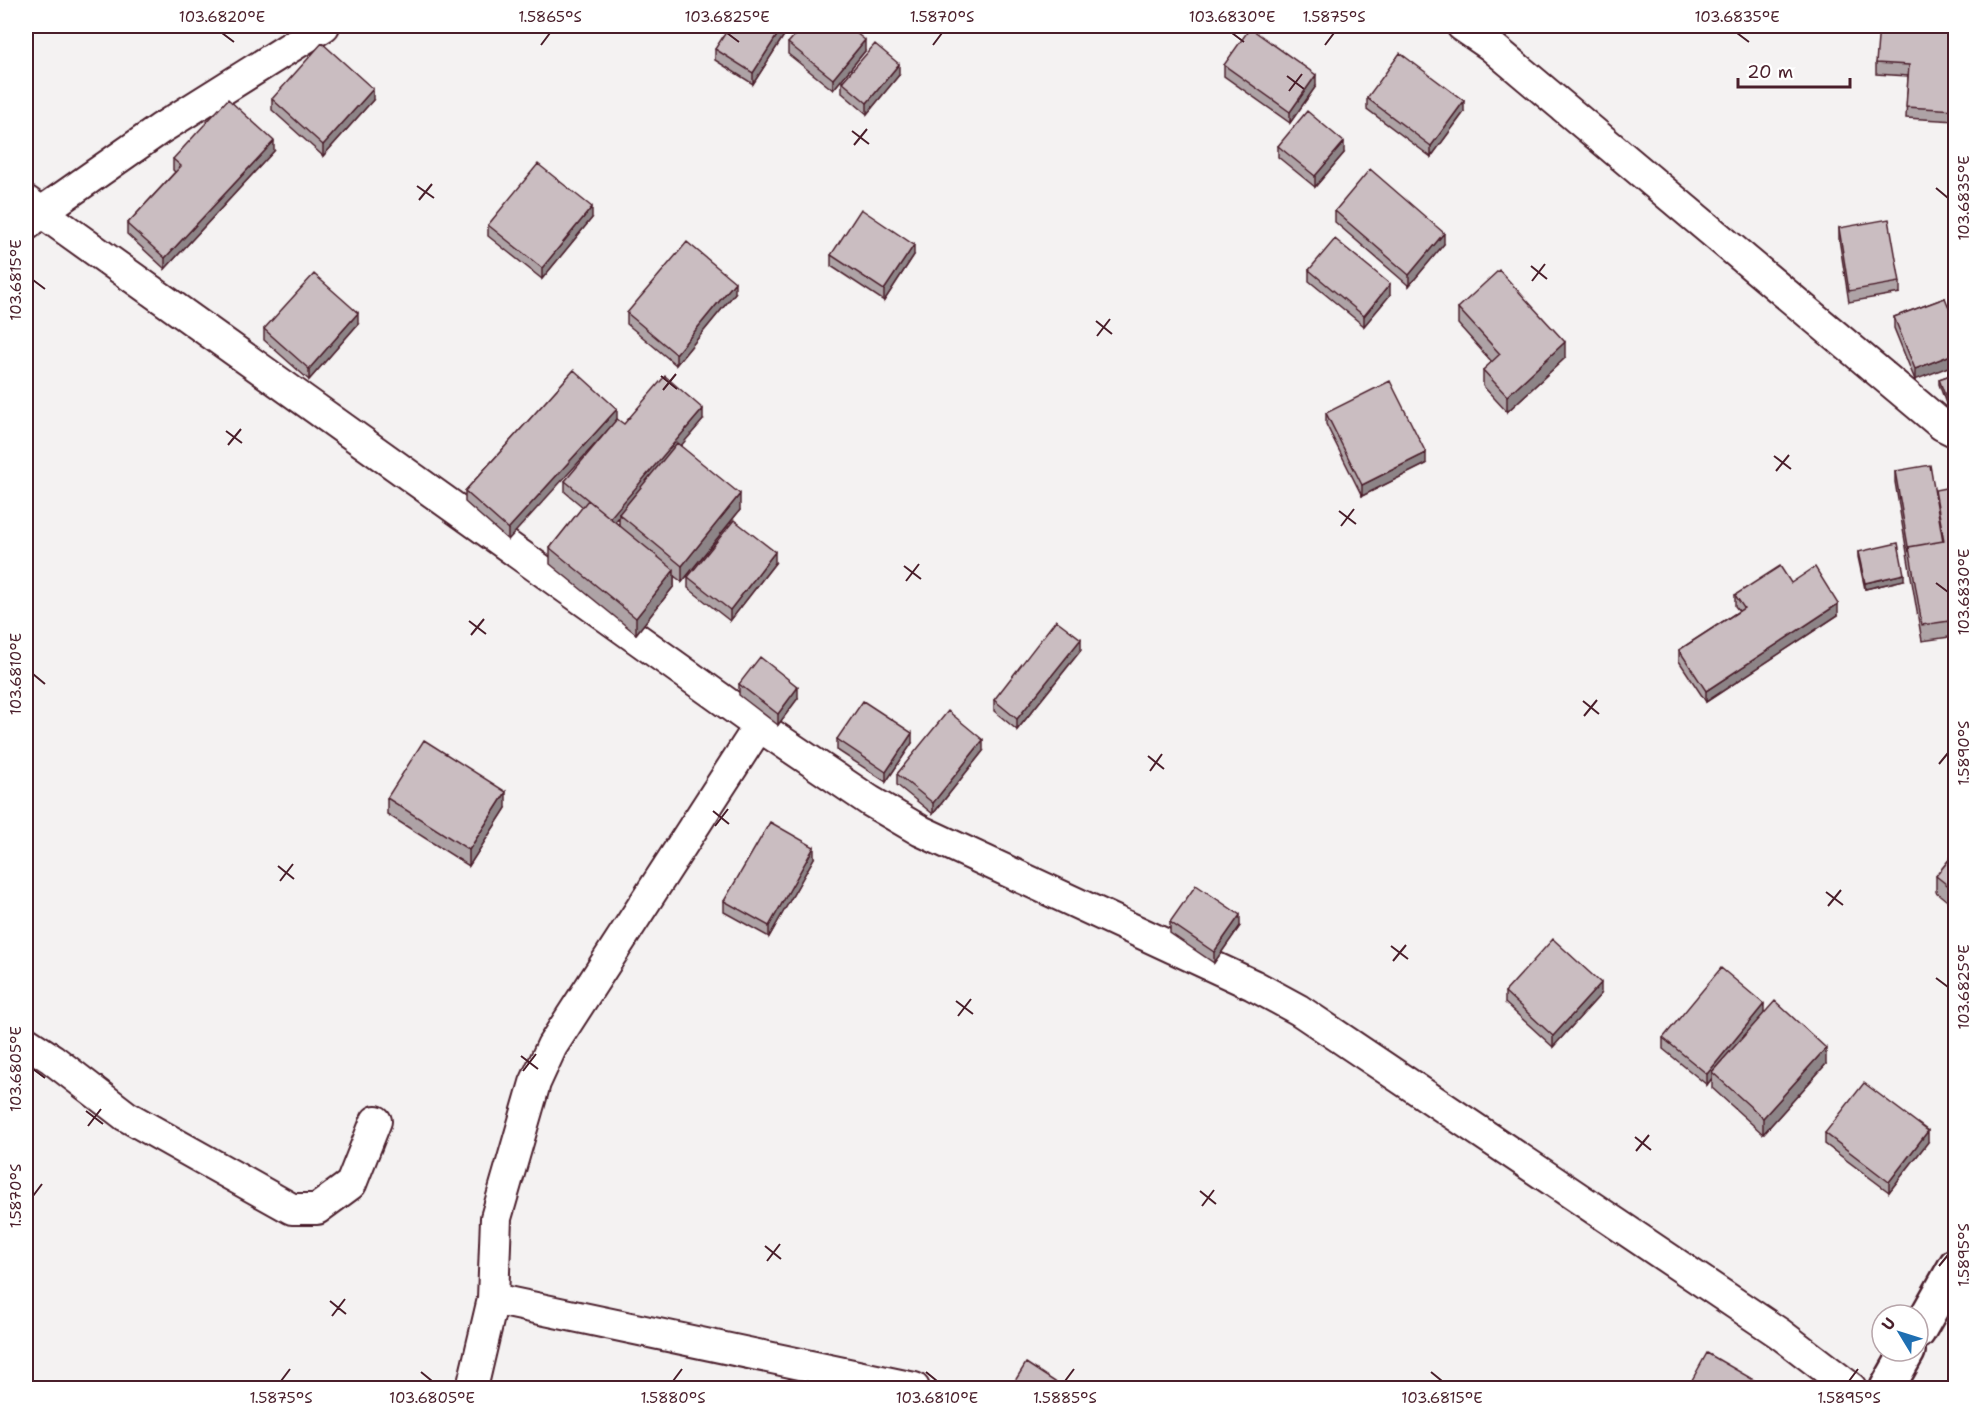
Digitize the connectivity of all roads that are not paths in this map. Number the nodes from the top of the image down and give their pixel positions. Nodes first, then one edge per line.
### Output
1 (324, 26) edge
2 (1462, 26) edge
3 (30, 214) edge
4 (1956, 432) edge
5 (759, 726) junction
6 (26, 1042) edge
7 (376, 1121) dead end
8 (1956, 1265) edge
9 (493, 1299) junction
10 (1930, 1311) edge
11 (1901, 1363) edge
12 (472, 1389) edge
13 (914, 1389) edge
14 (1851, 1389) edge
15 (1887, 1389) edge

1 - 3 street
2 - 4 street
3 - 5 street
5 - 9 street
5 - 14 street
6 - 7 street
8 - 10 street
9 - 12 street
9 - 13 street
11 - 15 street

